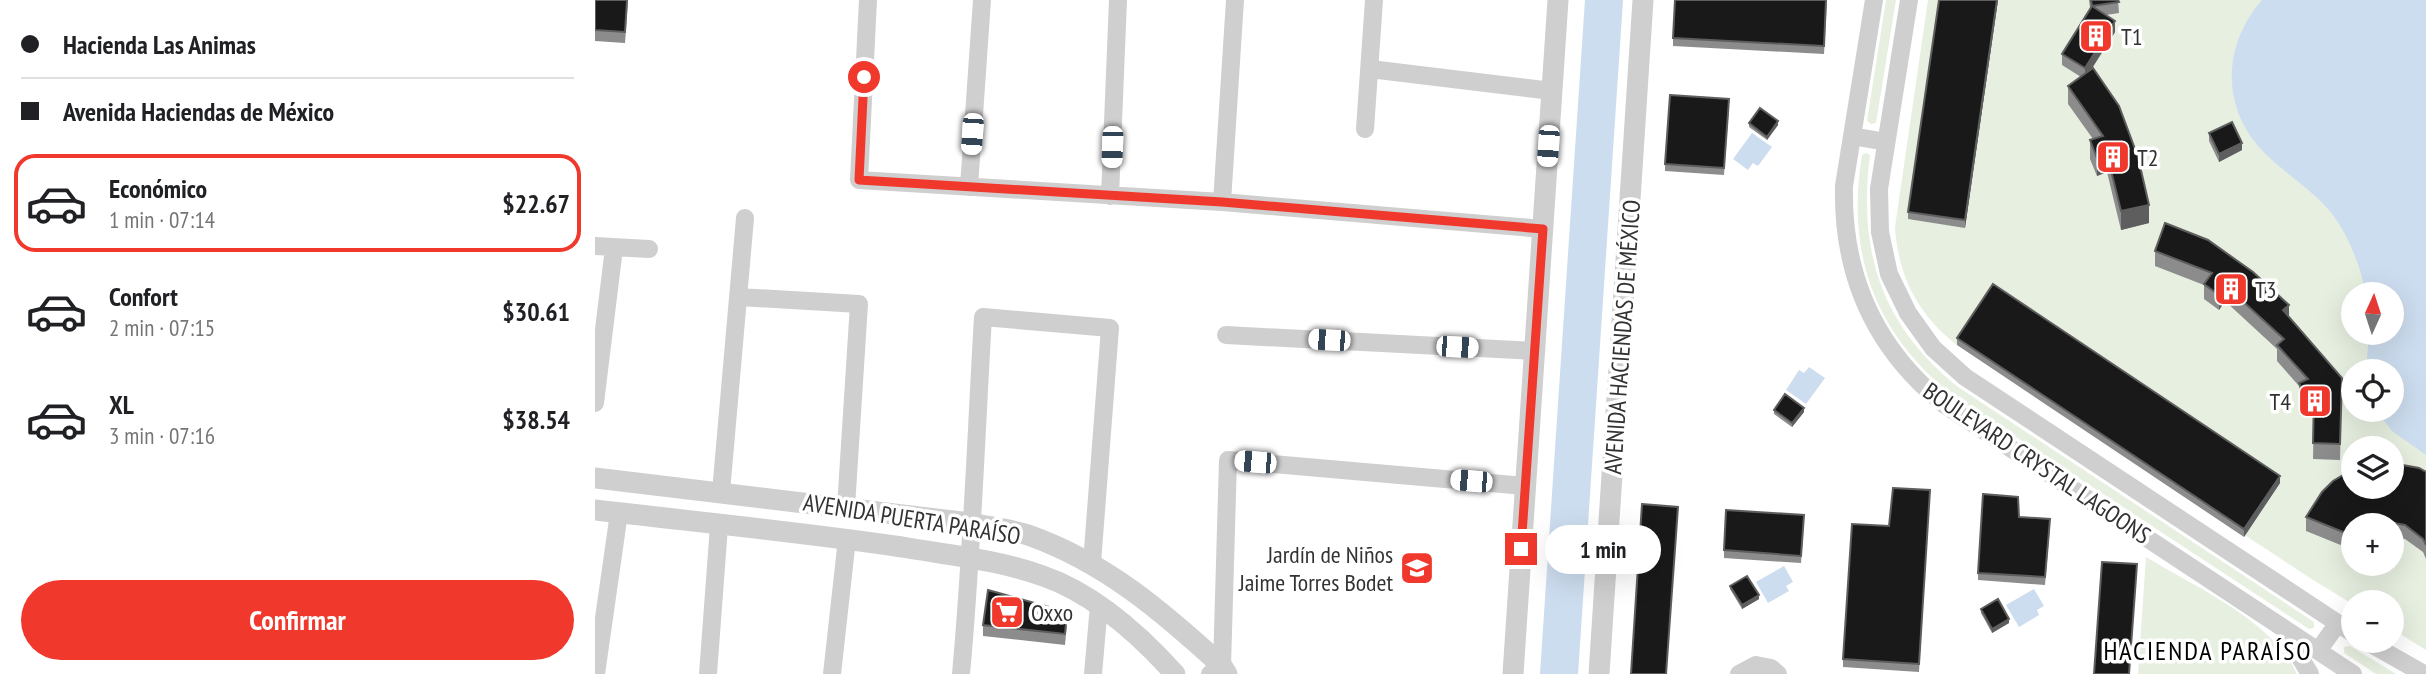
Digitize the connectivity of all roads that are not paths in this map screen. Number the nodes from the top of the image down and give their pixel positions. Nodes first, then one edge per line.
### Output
1 (868, 0) edge
2 (982, 0) edge
3 (1118, 0) edge
4 (1235, 0) edge
5 (1374, 0) edge
6 (1558, 0) edge
7 (1643, 0) edge
8 (1874, 0) edge
9 (1909, 0) edge
10 (1370, 69) junction
11 (1552, 90) junction
12 (1365, 129) dead end
13 (1852, 136) junction
14 (1886, 142) junction
15 (969, 187) junction
16 (1110, 196) junction
17 (1222, 202) junction
18 (745, 218) dead end
19 (1543, 229) junction
20 (595, 246) edge
21 (614, 248) junction
22 (649, 249) dead end
23 (739, 297) junction
24 (1226, 335) dead end
25 (1534, 351) junction
26 (595, 403) edge
27 (595, 478) edge
28 (1525, 486) junction
29 (721, 492) junction
30 (846, 507) junction
31 (595, 510) edge
32 (619, 513) junction
33 (970, 523) junction
34 (719, 526) junction
35 (847, 539) junction
36 (971, 558) junction
37 (1093, 563) junction
38 (1099, 605) junction
39 (2276, 623) junction
40 (2338, 623) junction
41 (2341, 625) edge
42 (2318, 651) junction
43 (2387, 653) edge
44 (1220, 671) edge
45 (596, 674) edge
46 (708, 674) edge
47 (832, 674) edge
48 (961, 674) edge
49 (1093, 674) edge
50 (1175, 674) edge
51 (1513, 674) edge
52 (1599, 674) edge
53 (1739, 674) edge
54 (1778, 674) edge
55 (2310, 674) edge
56 (2353, 674) edge
57 (2424, 674) edge

1 - 15 street
2 - 15 street
3 - 16 street
4 - 17 street
5 - 10 street
6 - 11 street
7 - 52 street, AVENIDA HACIENDAS DE MÉXICO
8 - 13 street, BOULEVARD CRYSTAL LAGOONS
9 - 14 street, BOULEVARD CRYSTAL LAGOONS
10 - 11 street
10 - 12 street
11 - 19 street
13 - 14 street
13 - 39 street, BOULEVARD CRYSTAL LAGOONS
14 - 40 street, BOULEVARD CRYSTAL LAGOONS
15 - 16 street
16 - 17 street
17 - 19 street
18 - 23 street
19 - 25 street
20 - 21 street
21 - 22 street
21 - 26 street
23 - 29 street
23 - 30 street
24 - 25 street
25 - 28 street
27 - 29 street, AVENIDA PUERTA PARAÍSO
28 - 44 street
28 - 51 street
29 - 30 street, AVENIDA PUERTA PARAÍSO
30 - 33 street, AVENIDA PUERTA PARAÍSO
31 - 32 street, AVENIDA PUERTA PARAÍSO
32 - 34 street, AVENIDA PUERTA PARAÍSO
32 - 45 street
33 - 36 street
33 - 37 street, AVENIDA PUERTA PARAÍSO
33 - 37 street
34 - 35 street, AVENIDA PUERTA PARAÍSO
34 - 46 street
35 - 36 street, AVENIDA PUERTA PARAÍSO
35 - 47 street
36 - 38 street, AVENIDA PUERTA PARAÍSO
36 - 48 street
37 - 44 street, AVENIDA PUERTA PARAÍSO
38 - 49 street
38 - 50 street, AVENIDA PUERTA PARAÍSO
39 - 42 street, BOULEVARD CRYSTAL LAGOONS
39 - 55 street
40 - 41 street, BOULEVARD CRYSTAL LAGOONS
40 - 42 street
42 - 56 street, BOULEVARD CRYSTAL LAGOONS
43 - 57 street
53 - 54 street

